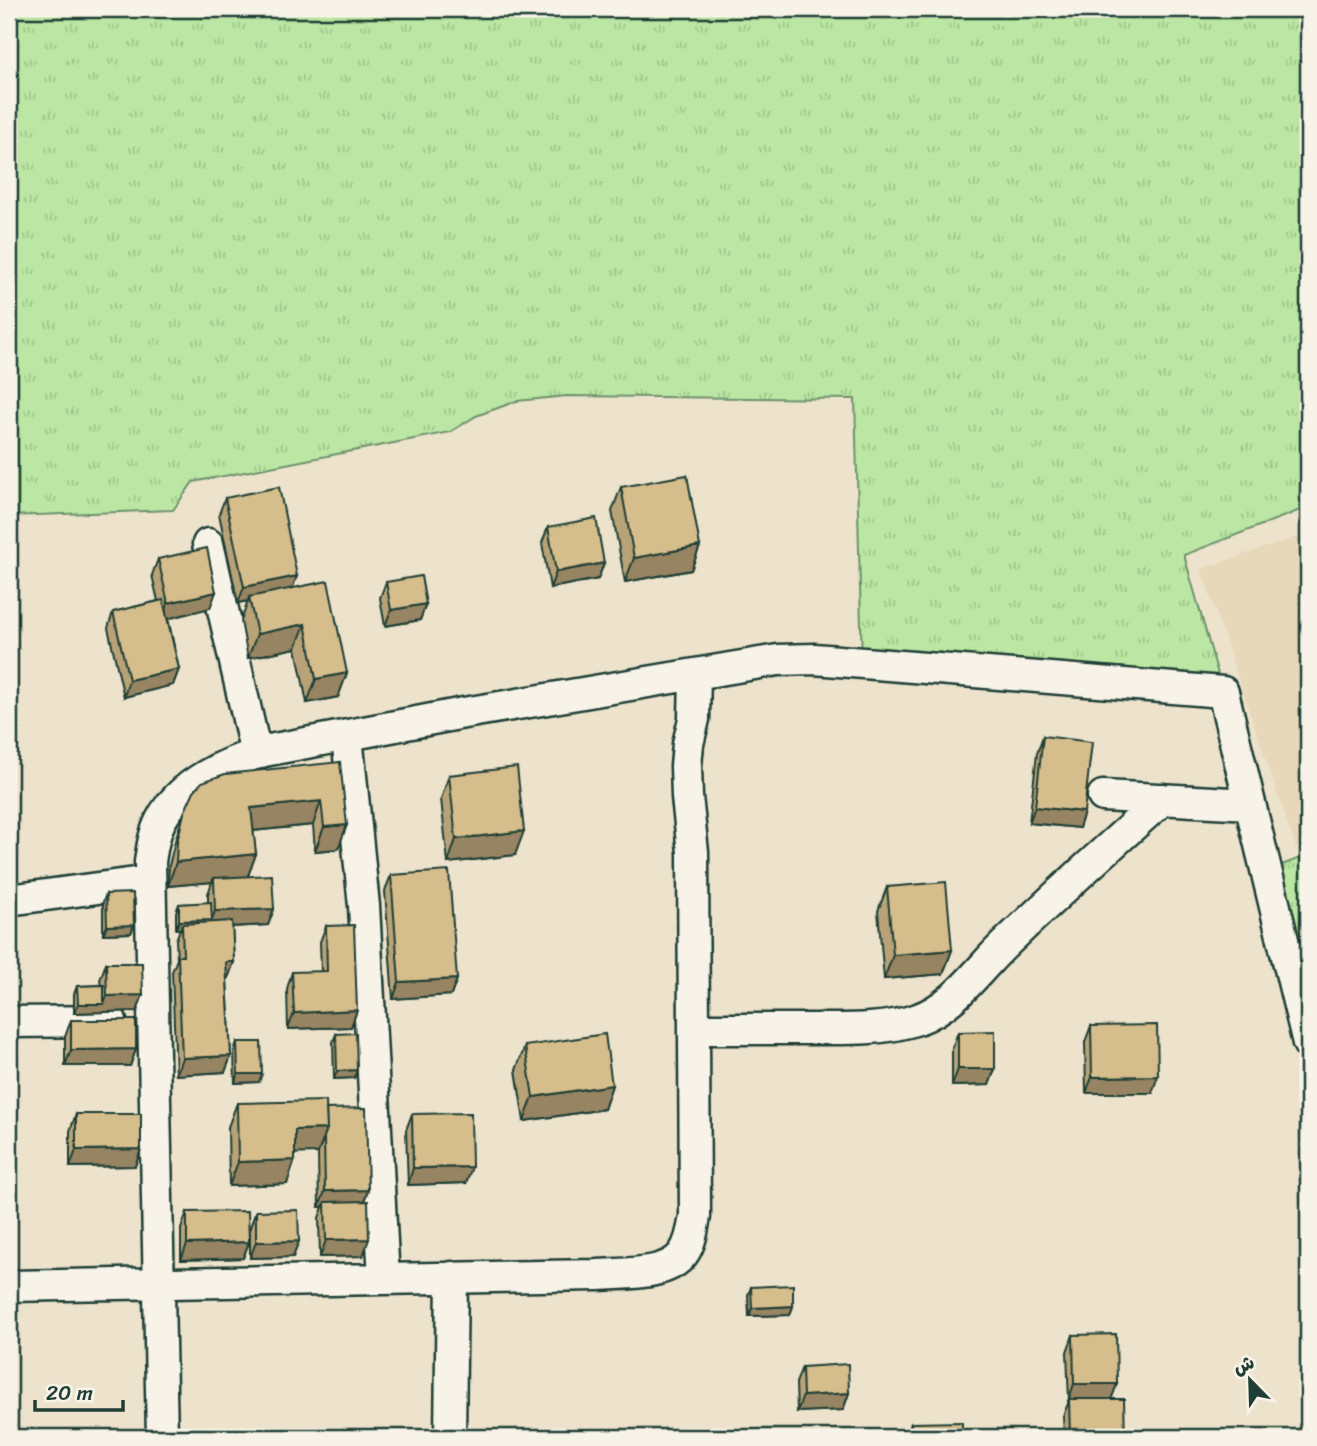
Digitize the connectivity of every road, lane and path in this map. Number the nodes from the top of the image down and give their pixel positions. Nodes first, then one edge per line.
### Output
1 (208, 544) dead end
2 (695, 674) junction
3 (346, 736) junction
4 (256, 754) junction
5 (1102, 796) dead end
6 (1164, 799) junction
7 (1250, 804) junction
8 (150, 881) junction
9 (9, 900) edge
10 (153, 1021) junction
11 (9, 1022) edge
12 (694, 1029) junction
13 (1308, 1043) edge
14 (452, 1277) junction
15 (384, 1279) junction
16 (159, 1283) junction
17 (9, 1286) edge
18 (162, 1437) edge
19 (450, 1437) edge

1 - 4 street
2 - 3 street
2 - 7 street
2 - 12 street
3 - 4 street
3 - 15 street
4 - 8 street
5 - 6 street
6 - 7 street
6 - 12 street
7 - 13 street
8 - 9 street
8 - 10 street
10 - 11 street
10 - 16 street
12 - 14 street
14 - 15 street
14 - 19 street
15 - 16 street
16 - 17 street
16 - 18 street

